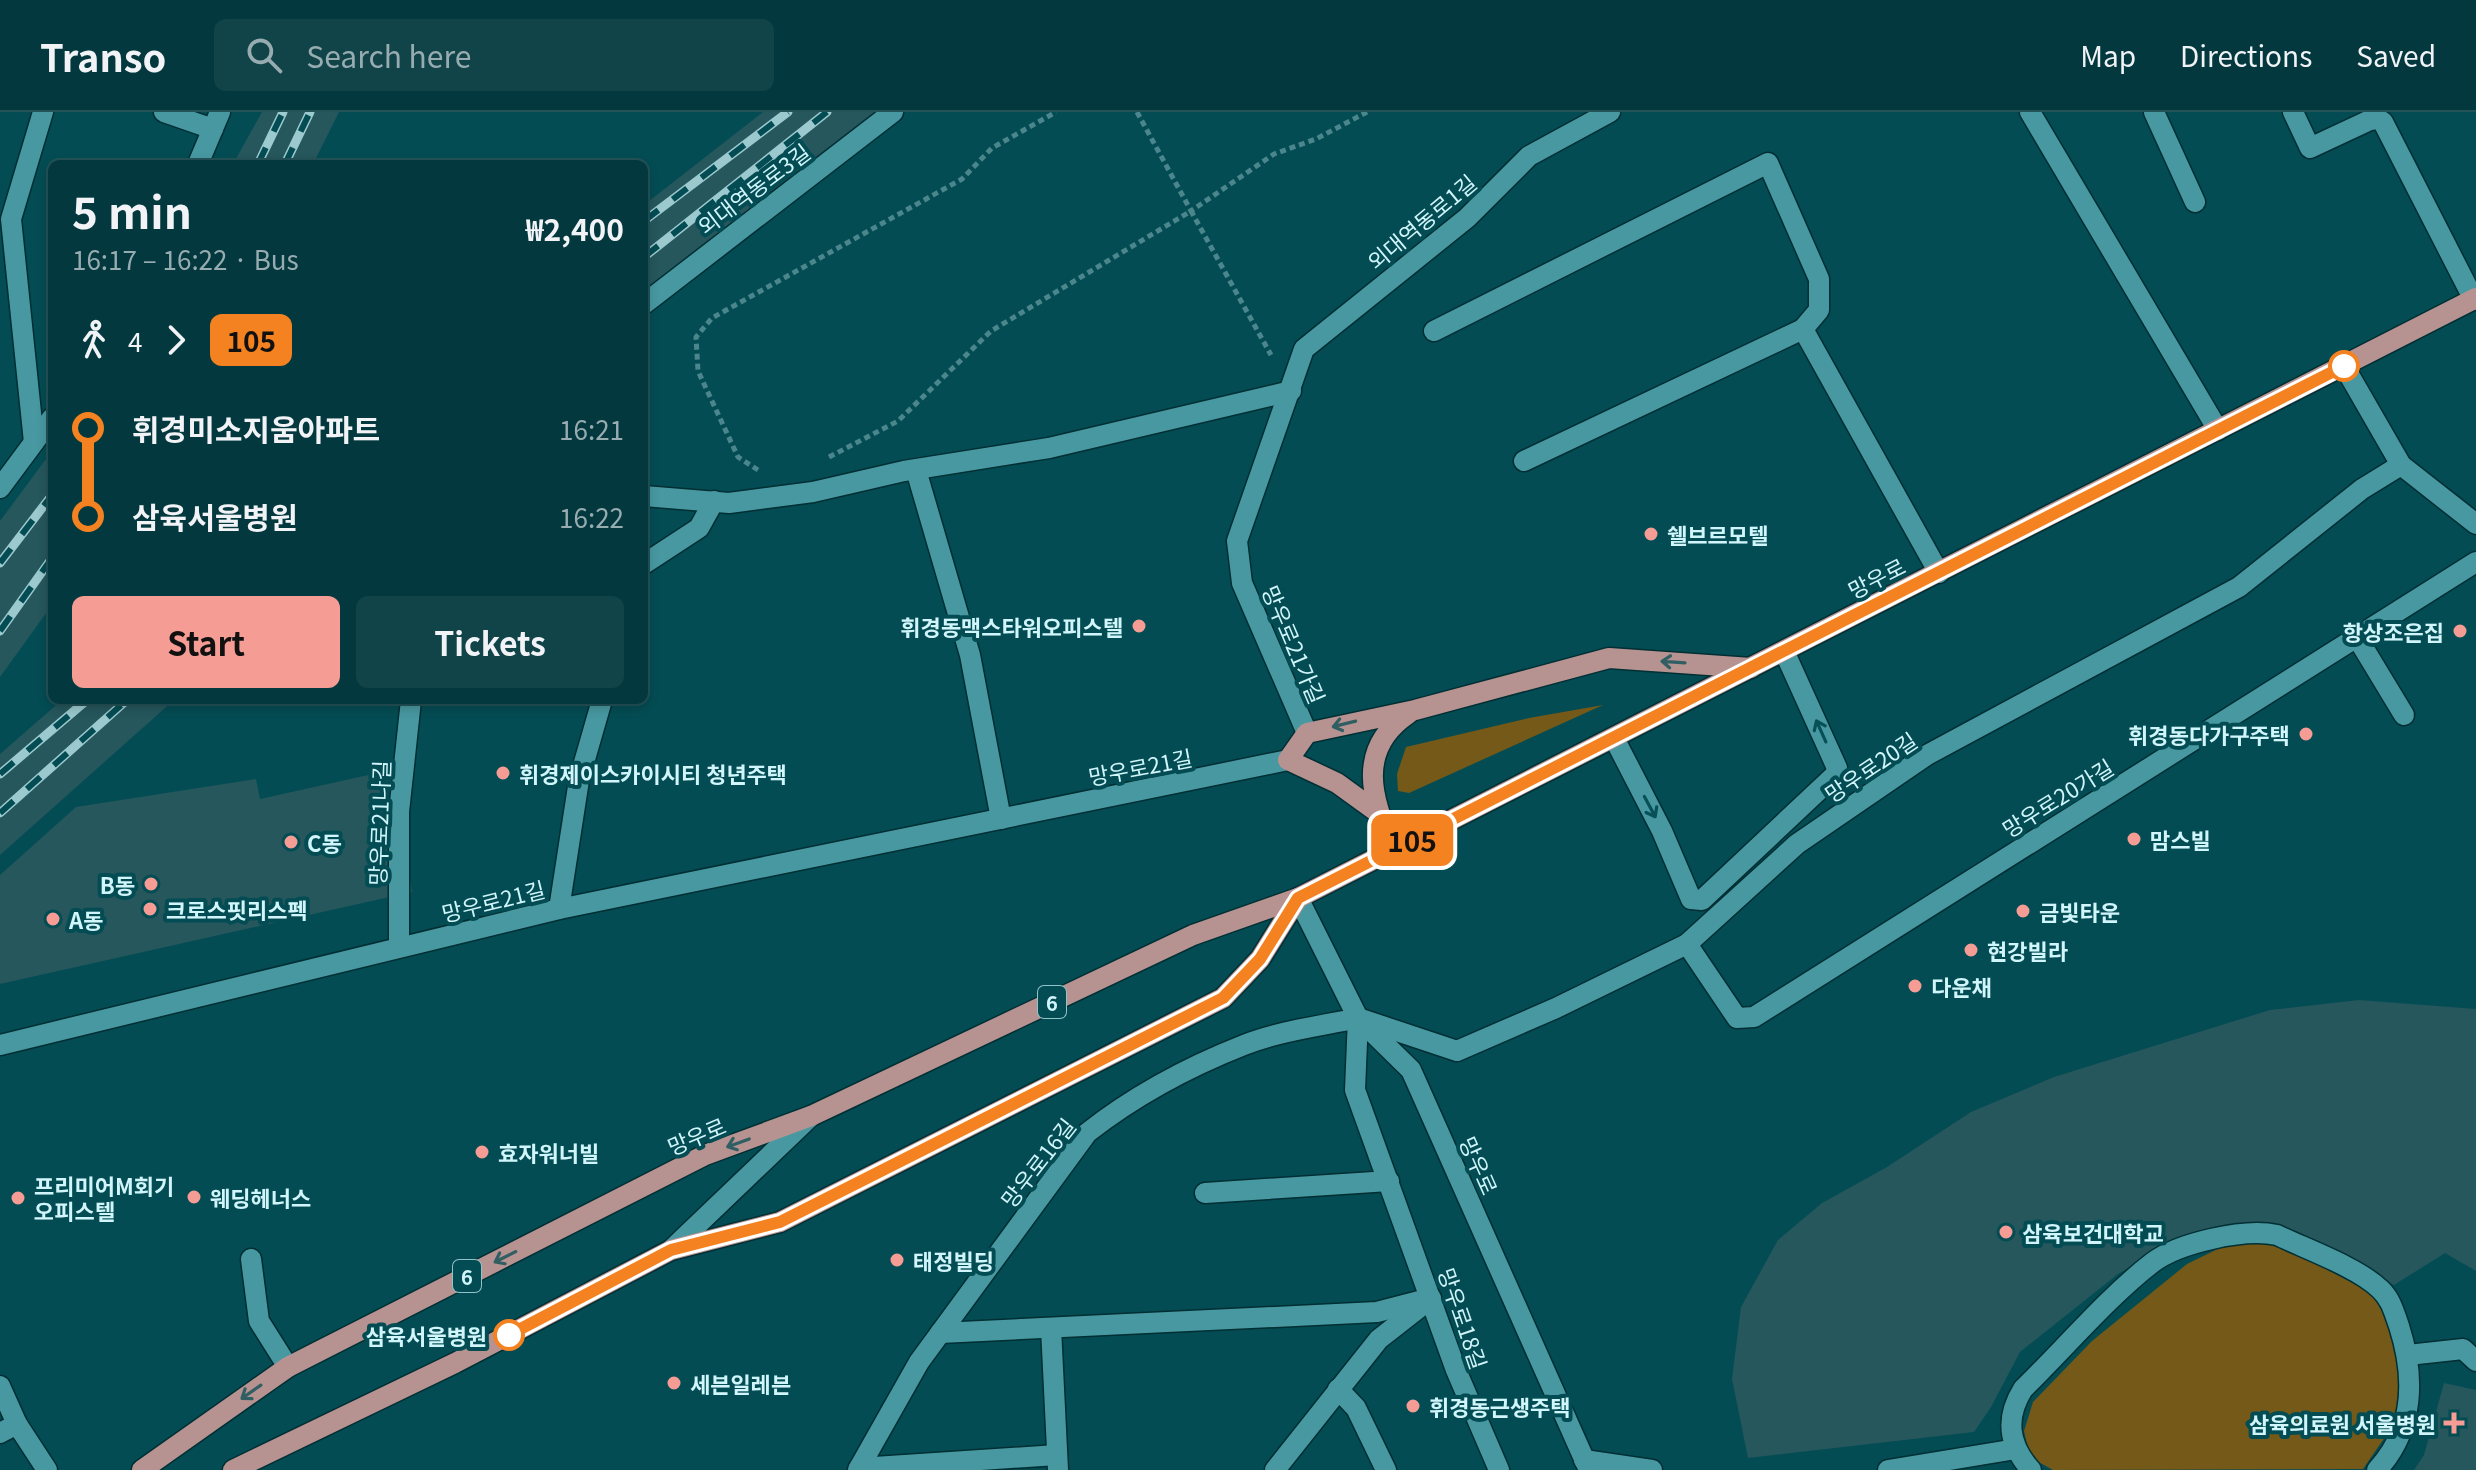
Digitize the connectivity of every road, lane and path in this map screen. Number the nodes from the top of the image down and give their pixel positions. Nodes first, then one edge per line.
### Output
1 (43, 112) edge
2 (164, 112) edge
3 (893, 112) edge
4 (1056, 112) edge
5 (1137, 112) edge
6 (1367, 112) edge
7 (1610, 112) edge
8 (2030, 112) edge
9 (2154, 112) edge
10 (2293, 112) edge
11 (217, 120) edge
12 (200, 160) edge
13 (2195, 202) dead end
14 (1191, 211) junction
15 (2475, 299) edge
16 (648, 301) edge
17 (1803, 329) junction
18 (1434, 331) dead end
19 (2344, 366) junction
20 (1291, 391) junction
21 (48, 423) edge
22 (2218, 430) junction
23 (34, 442) junction
24 (823, 460) dead end
25 (1524, 461) dead end
26 (2401, 465) junction
27 (916, 470) junction
28 (761, 472) dead end
29 (0, 488) edge
30 (648, 496) edge
31 (714, 501) junction
32 (2476, 524) edge
33 (648, 561) edge
34 (2476, 562) edge
35 (1939, 573) junction
36 (2358, 639) junction
37 (1784, 651) junction
38 (1751, 668) junction
39 (411, 704) edge
40 (601, 704) edge
41 (1415, 710) junction
42 (2404, 715) dead end
43 (1307, 733) junction
44 (1614, 738) junction
45 (1288, 760) junction
46 (1377, 812) junction
47 (1001, 819) junction
48 (1394, 849) junction
49 (1298, 898) junction
50 (559, 909) junction
51 (1687, 944) junction
52 (399, 947) junction
53 (1358, 1018) junction
54 (0, 1045) edge
55 (811, 1116) junction
56 (1389, 1181) junction
57 (1205, 1193) dead end
58 (671, 1250) junction
59 (251, 1259) dead end
60 (1431, 1298) junction
61 (1051, 1328) junction
62 (940, 1333) junction
63 (2472, 1351) edge
64 (2408, 1355) junction
65 (288, 1367) junction
66 (0, 1386) edge
67 (1338, 1389) junction
68 (8, 1429) edge
69 (2016, 1449) junction
70 (1058, 1462) edge
71 (1586, 1465) edge
72 (1285, 1466) edge
73 (858, 1469) edge
74 (47, 1470) edge
75 (142, 1470) edge
76 (233, 1470) edge
77 (1386, 1470) edge
78 (1499, 1470) edge
79 (1652, 1470) edge
80 (1888, 1470) edge
81 (2031, 1470) edge
82 (2377, 1470) edge

1 - 23 street
2 - 11 street
3 - 16 street, 외대역동로3길
4 - 28 path
5 - 14 path
6 - 14 path
7 - 20 street, 외대역동로1길
8 - 22 street
9 - 13 street
10 - 15 street
11 - 12 street
14 - 20 path
14 - 24 path
15 - 19 main road, 망우로 / 6
17 - 18 street
17 - 25 street
17 - 35 street
19 - 22 main road, 망우로 / 6
19 - 26 street
20 - 27 street
20 - 43 street, 망우로21가길
21 - 23 street
22 - 35 main road, 망우로 / 6
23 - 29 street
26 - 32 street
26 - 51 street, 망우로20길
27 - 31 street
27 - 47 street
30 - 31 street
31 - 33 street
34 - 36 street, 망우로20가길
35 - 37 main road, 망우로 / 6
36 - 42 street
36 - 51 street, 망우로20가길
37 - 38 main road, 망우로 / 6
44 -> 37 street
38 -> 41 main road
38 - 44 main road, 망우로 / 6
39 - 52 street, 망우로21나길
40 - 50 street
41 -> 43 main road
41 - 46 main road
43 - 45 main road
44 - 48 main road, 망우로 / 6
45 - 46 main road
45 - 47 street, 망우로21길
46 - 48 main road
47 - 50 street, 망우로21길
48 - 49 main road, 망우로 / 6
49 - 53 street, 망우로
49 - 55 main road, 망우로 / 6
49 - 58 main road
50 - 52 street, 망우로21길
51 - 53 street, 망우로20길
52 - 54 street, 망우로21길
53 - 56 street, 망우로18길
53 - 62 street, 망우로16길
53 - 71 street, 망우로
55 - 58 street
55 -> 65 main road, 망우로 / 6
56 - 57 street
56 - 60 street, 망우로18길
58 - 76 main road
59 - 65 street
60 - 61 street
60 - 67 street
60 - 78 street, 망우로18길
61 - 62 street
61 - 70 street
62 - 73 street, 망우로16길
63 - 64 street
64 - 69 street
64 - 82 street
65 -> 75 main road, 망우로 / 6
66 - 68 street
67 - 72 street
67 - 77 street
68 - 74 street
69 - 80 street
69 - 81 street
70 - 73 street, 망우로16길
71 - 79 street

